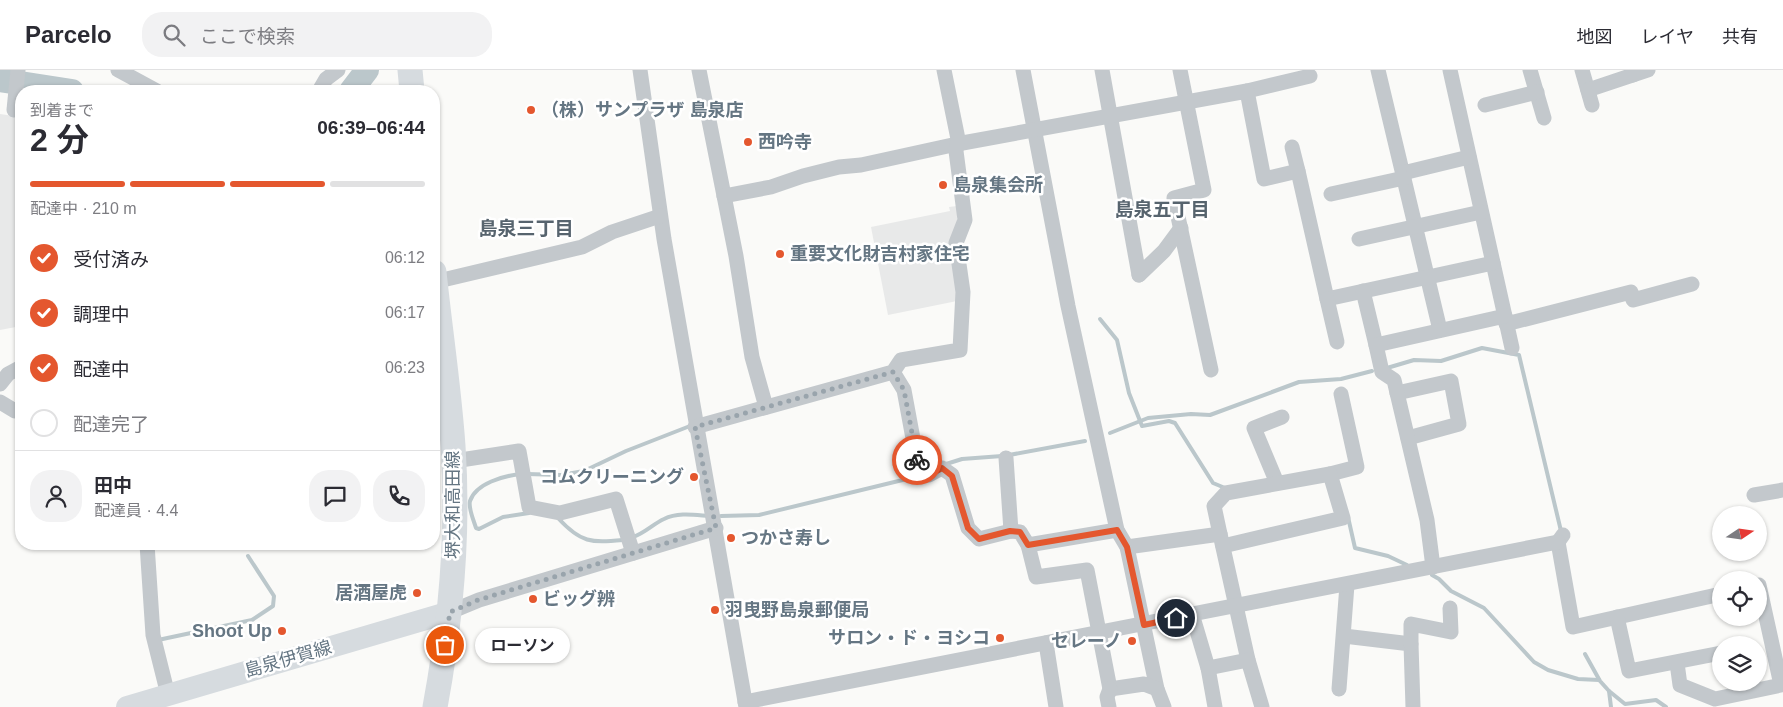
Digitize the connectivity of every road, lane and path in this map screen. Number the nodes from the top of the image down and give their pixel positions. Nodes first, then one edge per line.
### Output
1 (18, 70) edge
2 (118, 70) edge
3 (338, 70) edge
4 (640, 70) edge
5 (699, 70) edge
6 (944, 70) edge
7 (1023, 70) edge
8 (1102, 70) edge
9 (1180, 70) edge
10 (1378, 70) edge
11 (1450, 70) edge
12 (1530, 70) edge
13 (1582, 70) edge
14 (1648, 70) edge
15 (1632, 72) edge
16 (1310, 77) edge
17 (16, 85) edge
18 (147, 85) edge
19 (323, 85) edge
20 (15, 89) edge
21 (1588, 90) junction
22 (1247, 91) junction
23 (1537, 92) junction
24 (1186, 102) junction
25 (1484, 105) dead end
26 (1592, 105) dead end
27 (12, 108) edge
28 (1111, 116) junction
29 (1544, 118) dead end
30 (1034, 130) junction
31 (957, 144) junction
32 (1292, 147) dead end
33 (1469, 157) junction
34 (1298, 171) junction
35 (1403, 175) junction
36 (1331, 194) dead end
37 (724, 196) junction
38 (1481, 212) junction
39 (660, 216) junction
40 (1416, 227) junction
41 (1180, 228) junction
42 (1359, 240) dead end
43 (1493, 263) junction
44 (1428, 277) junction
45 (440, 278) edge
46 (1692, 284) dead end
47 (1363, 291) junction
48 (1327, 299) junction
49 (1506, 320) junction
50 (1440, 330) junction
51 (440, 334) edge
52 (1337, 342) dead end
53 (1376, 345) junction
54 (1512, 348) dead end
55 (15, 370) edge
56 (1211, 370) dead end
57 (893, 372) junction
58 (0, 384) edge
59 (1397, 393) junction
60 (1341, 394) dead end
61 (0, 402) edge
62 (766, 407) junction
63 (15, 410) edge
64 (1282, 417) dead end
65 (695, 427) junction
66 (1408, 438) junction
67 (1006, 458) dead end
68 (454, 461) junction
69 (1330, 474) junction
70 (1277, 483) junction
71 (1783, 490) edge
72 (1754, 495) dead end
73 (716, 528) junction
74 (1117, 530) junction
75 (1010, 531) junction
76 (1222, 540) junction
77 (1028, 545) junction
78 (1127, 547) junction
79 (147, 550) edge
80 (633, 553) junction
81 (1433, 567) junction
82 (1347, 585) junction
83 (1712, 596) edge
84 (1235, 605) junction
85 (1450, 608) dead end
86 (450, 612) junction
87 (1192, 614) junction
88 (1617, 617) junction
89 (1144, 625) junction
90 (1097, 634) junction
91 (1344, 636) junction
92 (1046, 643) junction
93 (1411, 644) junction
94 (1767, 649) edge
95 (1712, 655) edge
96 (1248, 660) junction
97 (1677, 663) junction
98 (1208, 668) junction
99 (1767, 688) edge
100 (1110, 689) junction
101 (1157, 689) junction
102 (1339, 689) dead end
103 (1753, 691) edge
104 (168, 694) junction
105 (746, 704) edge
106 (127, 707) edge
107 (435, 707) edge
108 (1056, 707) edge
109 (1109, 707) edge
110 (1164, 707) edge
111 (1215, 707) edge
112 (1262, 707) edge
113 (1413, 707) edge

1 - 17 street
2 - 18 street
3 - 19 street
4 - 39 street
5 - 37 street
6 - 31 street
7 - 30 street
8 - 28 street
9 - 24 street
10 - 35 street
11 - 33 street
12 - 23 street
13 - 21 street
14 - 15 street
15 - 21 street
16 - 22 street
20 - 27 street
21 - 26 street
22 - 24 street
22 - 34 street
23 - 25 street
23 - 29 street
24 - 28 street
24 - 41 street
28 - 30 street
28 - 41 street
30 - 31 street
30 - 74 street
31 - 37 street
31 - 57 street
32 - 34 street
33 - 35 street
33 - 38 street
34 - 48 street
35 - 36 street
35 - 40 street
37 - 62 street
38 - 40 street
38 - 43 street
39 - 45 street
39 - 65 street
40 - 42 street
40 - 44 street
41 - 56 street
43 - 44 street
43 - 49 street
44 - 47 street
44 - 50 street
46 - 49 street
47 - 48 street
47 - 53 street
48 - 52 street
49 - 50 street
49 - 54 street
50 - 53 street
51 - 68 main road, 堺大和高田線
53 - 59 street
55 - 58 street
57 - 62 street
57 - 75 street
59 - 66 street
59 - 66 street
60 - 69 street
61 - 63 street
62 - 65 street
64 - 70 street
65 - 73 street
66 - 81 street
67 - 75 street
68 - 80 street
68 - 86 main road, 堺大和高田線
69 - 70 street
69 - 76 street
70 - 76 street
71 - 72 street
73 - 80 street
73 - 105 street
74 - 77 street
74 - 78 street
75 - 77 street
76 - 78 street
76 - 84 street
77 - 90 street
78 - 89 street
79 - 104 street
80 - 86 street
81 - 82 street
81 - 88 street
82 - 84 street
82 - 91 street
83 - 88 street
84 - 87 street
84 - 96 street
85 - 93 street
86 - 104 main road, 島泉伊賀線
86 - 107 main road, 堺大和高田線
87 - 89 street
87 - 98 street
88 - 97 street
89 - 90 street
89 - 101 street
90 - 92 street
90 - 100 street
91 - 93 street
91 - 102 street
92 - 105 street
92 - 108 street
93 - 113 street
94 - 99 street
95 - 97 street
96 - 98 street
96 - 112 street
97 - 103 street
98 - 111 street
100 - 101 street
100 - 109 street
101 - 110 street
104 - 106 main road, 島泉伊賀線

